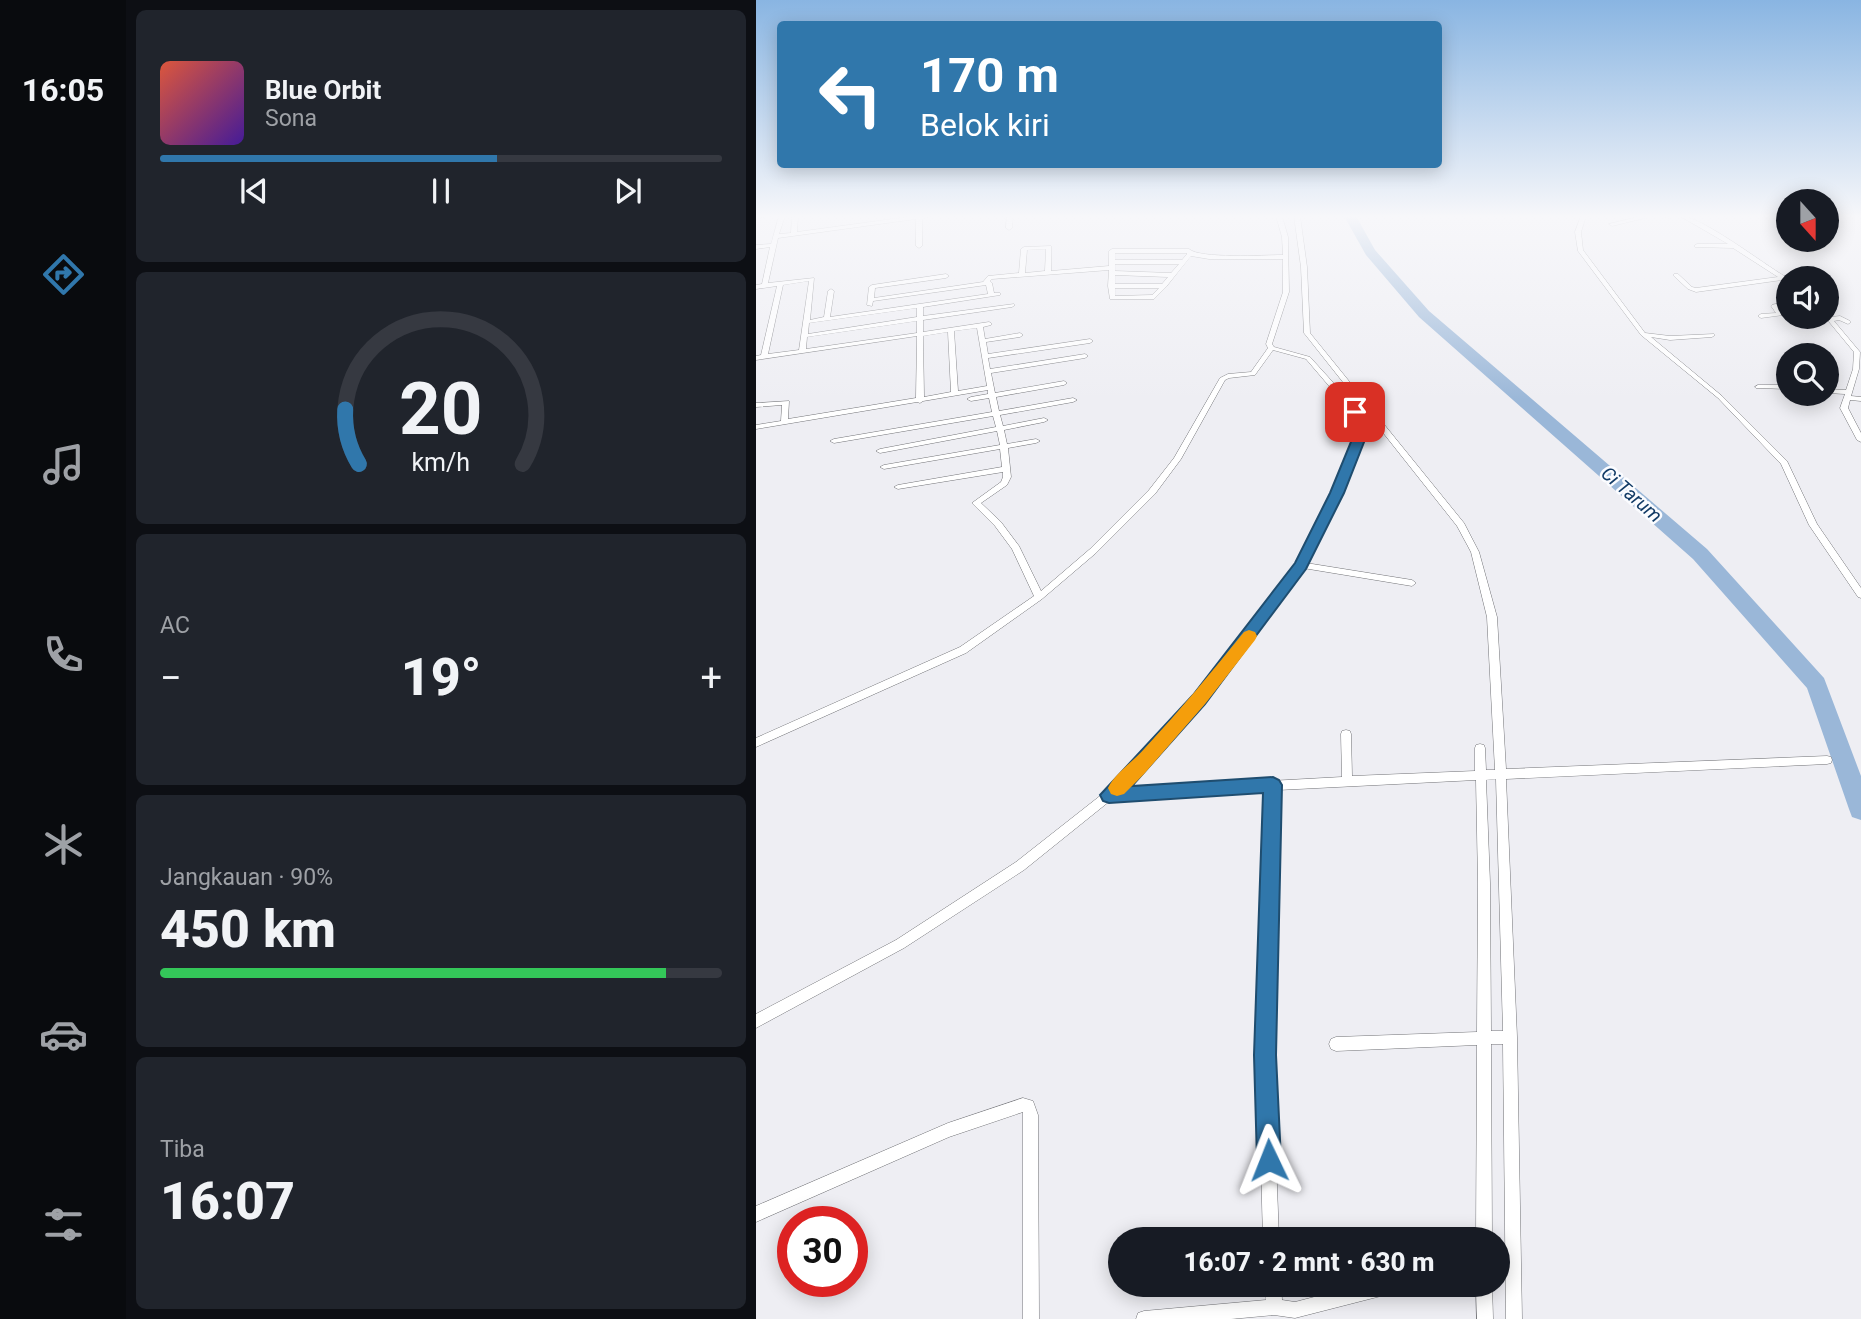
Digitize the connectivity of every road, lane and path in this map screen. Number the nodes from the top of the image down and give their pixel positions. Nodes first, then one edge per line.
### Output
1 (767, 278) edge
2 (936, 278) edge
3 (990, 278) edge
4 (1111, 278) edge
5 (1171, 278) edge
6 (1286, 278) edge
7 (1304, 278) edge
8 (1601, 278) edge
9 (1679, 278) edge
10 (1776, 280) edge
11 (986, 283) junction
12 (780, 284) junction
13 (765, 286) junction
14 (1111, 286) junction
15 (1164, 286) junction
16 (756, 287) edge
17 (831, 290) dead end
18 (870, 300) junction
19 (920, 305) junction
20 (1012, 305) dead end
21 (869, 313) junction
22 (1776, 314) edge
23 (1761, 316) dead end
24 (1839, 318) edge
25 (827, 319) junction
26 (919, 319) junction
27 (806, 322) junction
28 (1848, 322) dead end
29 (1838, 329) edge
30 (951, 331) junction
31 (1643, 334) junction
32 (919, 335) junction
33 (1020, 335) dead end
34 (1712, 335) dead end
35 (804, 336) junction
36 (983, 341) junction
37 (1090, 341) dead end
38 (1271, 348) junction
39 (802, 352) junction
40 (985, 356) junction
41 (1085, 356) dead end
42 (760, 358) edge
43 (987, 372) junction
44 (1064, 383) dead end
45 (1758, 387) dead end
46 (1776, 387) edge
47 (991, 392) junction
48 (1839, 393) edge
49 (955, 395) junction
50 (1847, 395) junction
51 (1861, 399) edge
52 (1073, 400) dead end
53 (920, 401) junction
54 (756, 405) edge
55 (998, 413) junction
56 (833, 415) junction
57 (1044, 420) dead end
58 (784, 423) junction
59 (756, 427) edge
60 (1000, 429) junction
61 (1861, 440) edge
62 (834, 441) dead end
63 (1036, 441) dead end
64 (1004, 448) junction
65 (880, 451) dead end
66 (884, 467) dead end
67 (1006, 469) junction
68 (898, 487) dead end
69 (1301, 565) junction
70 (1412, 583) dead end
71 (1861, 595) edge
72 (1039, 597) junction
73 (1346, 734) dead end
74 (756, 743) edge
75 (1480, 748) dead end
76 (1827, 760) dead end
77 (1501, 776) junction
78 (1482, 777) junction
79 (1347, 780) junction
80 (1273, 785) junction
81 (1109, 795) junction
82 (756, 1021) edge
83 (1483, 1037) junction
84 (1510, 1037) junction
85 (1336, 1044) dead end
86 (756, 1214) edge
87 (1271, 1227) edge
88 (1484, 1227) edge
89 (1274, 1297) edge
90 (1350, 1297) edge
91 (1485, 1297) edge
92 (1274, 1307) junction
93 (1296, 1314) edge
94 (1031, 1319) edge
95 (1144, 1319) edge
96 (1485, 1319) edge
97 (1514, 1319) edge

1 - 13 street
2 - 18 street
3 - 11 street
4 - 14 street
5 - 15 street
6 - 38 street
7 - 77 street
8 - 31 street
9 - 10 street
11 - 18 street
11 - 19 street
12 - 13 street
12 - 27 street
12 - 42 street
13 - 16 street
14 - 15 street
14 - 15 street
17 - 25 street
18 - 21 street
19 - 21 street
19 - 26 street
20 - 26 street
21 - 25 street
22 - 23 street
24 - 28 street
25 - 27 street
26 - 32 street
26 - 35 street
27 - 35 street
29 - 50 street
30 - 32 street
30 - 36 street
30 - 49 street
31 - 34 street
31 - 71 street
32 - 39 street
32 - 53 street
33 - 36 street
35 - 39 street
36 - 40 street
37 - 40 street
38 - 69 street
38 - 72 street
39 - 42 street
40 - 43 street
41 - 43 street
43 - 47 street
44 - 47 street
45 - 46 street
47 - 49 street
47 - 55 street
47 - 56 street
48 - 50 street
49 - 53 street
50 - 51 street
50 - 61 street
52 - 55 street
53 - 56 street
54 - 58 street
55 - 60 street
55 - 62 street
56 - 58 street
57 - 60 street
58 - 59 street
60 - 64 street
60 - 65 street
63 - 64 street
64 - 66 street
64 - 67 street
67 - 68 street
67 - 72 street
69 - 70 street
69 - 81 street
72 - 74 street
73 - 79 street
75 - 78 street
76 - 77 street
77 - 78 street
77 - 84 street
78 - 79 street
78 - 83 street
79 - 80 street
80 - 81 street
80 - 87 street
81 - 82 street
83 - 84 street
83 - 85 street
83 - 88 street
84 - 97 street
86 - 94 street
89 - 92 street
90 - 93 street
91 - 96 street
92 - 93 street
92 - 95 street

